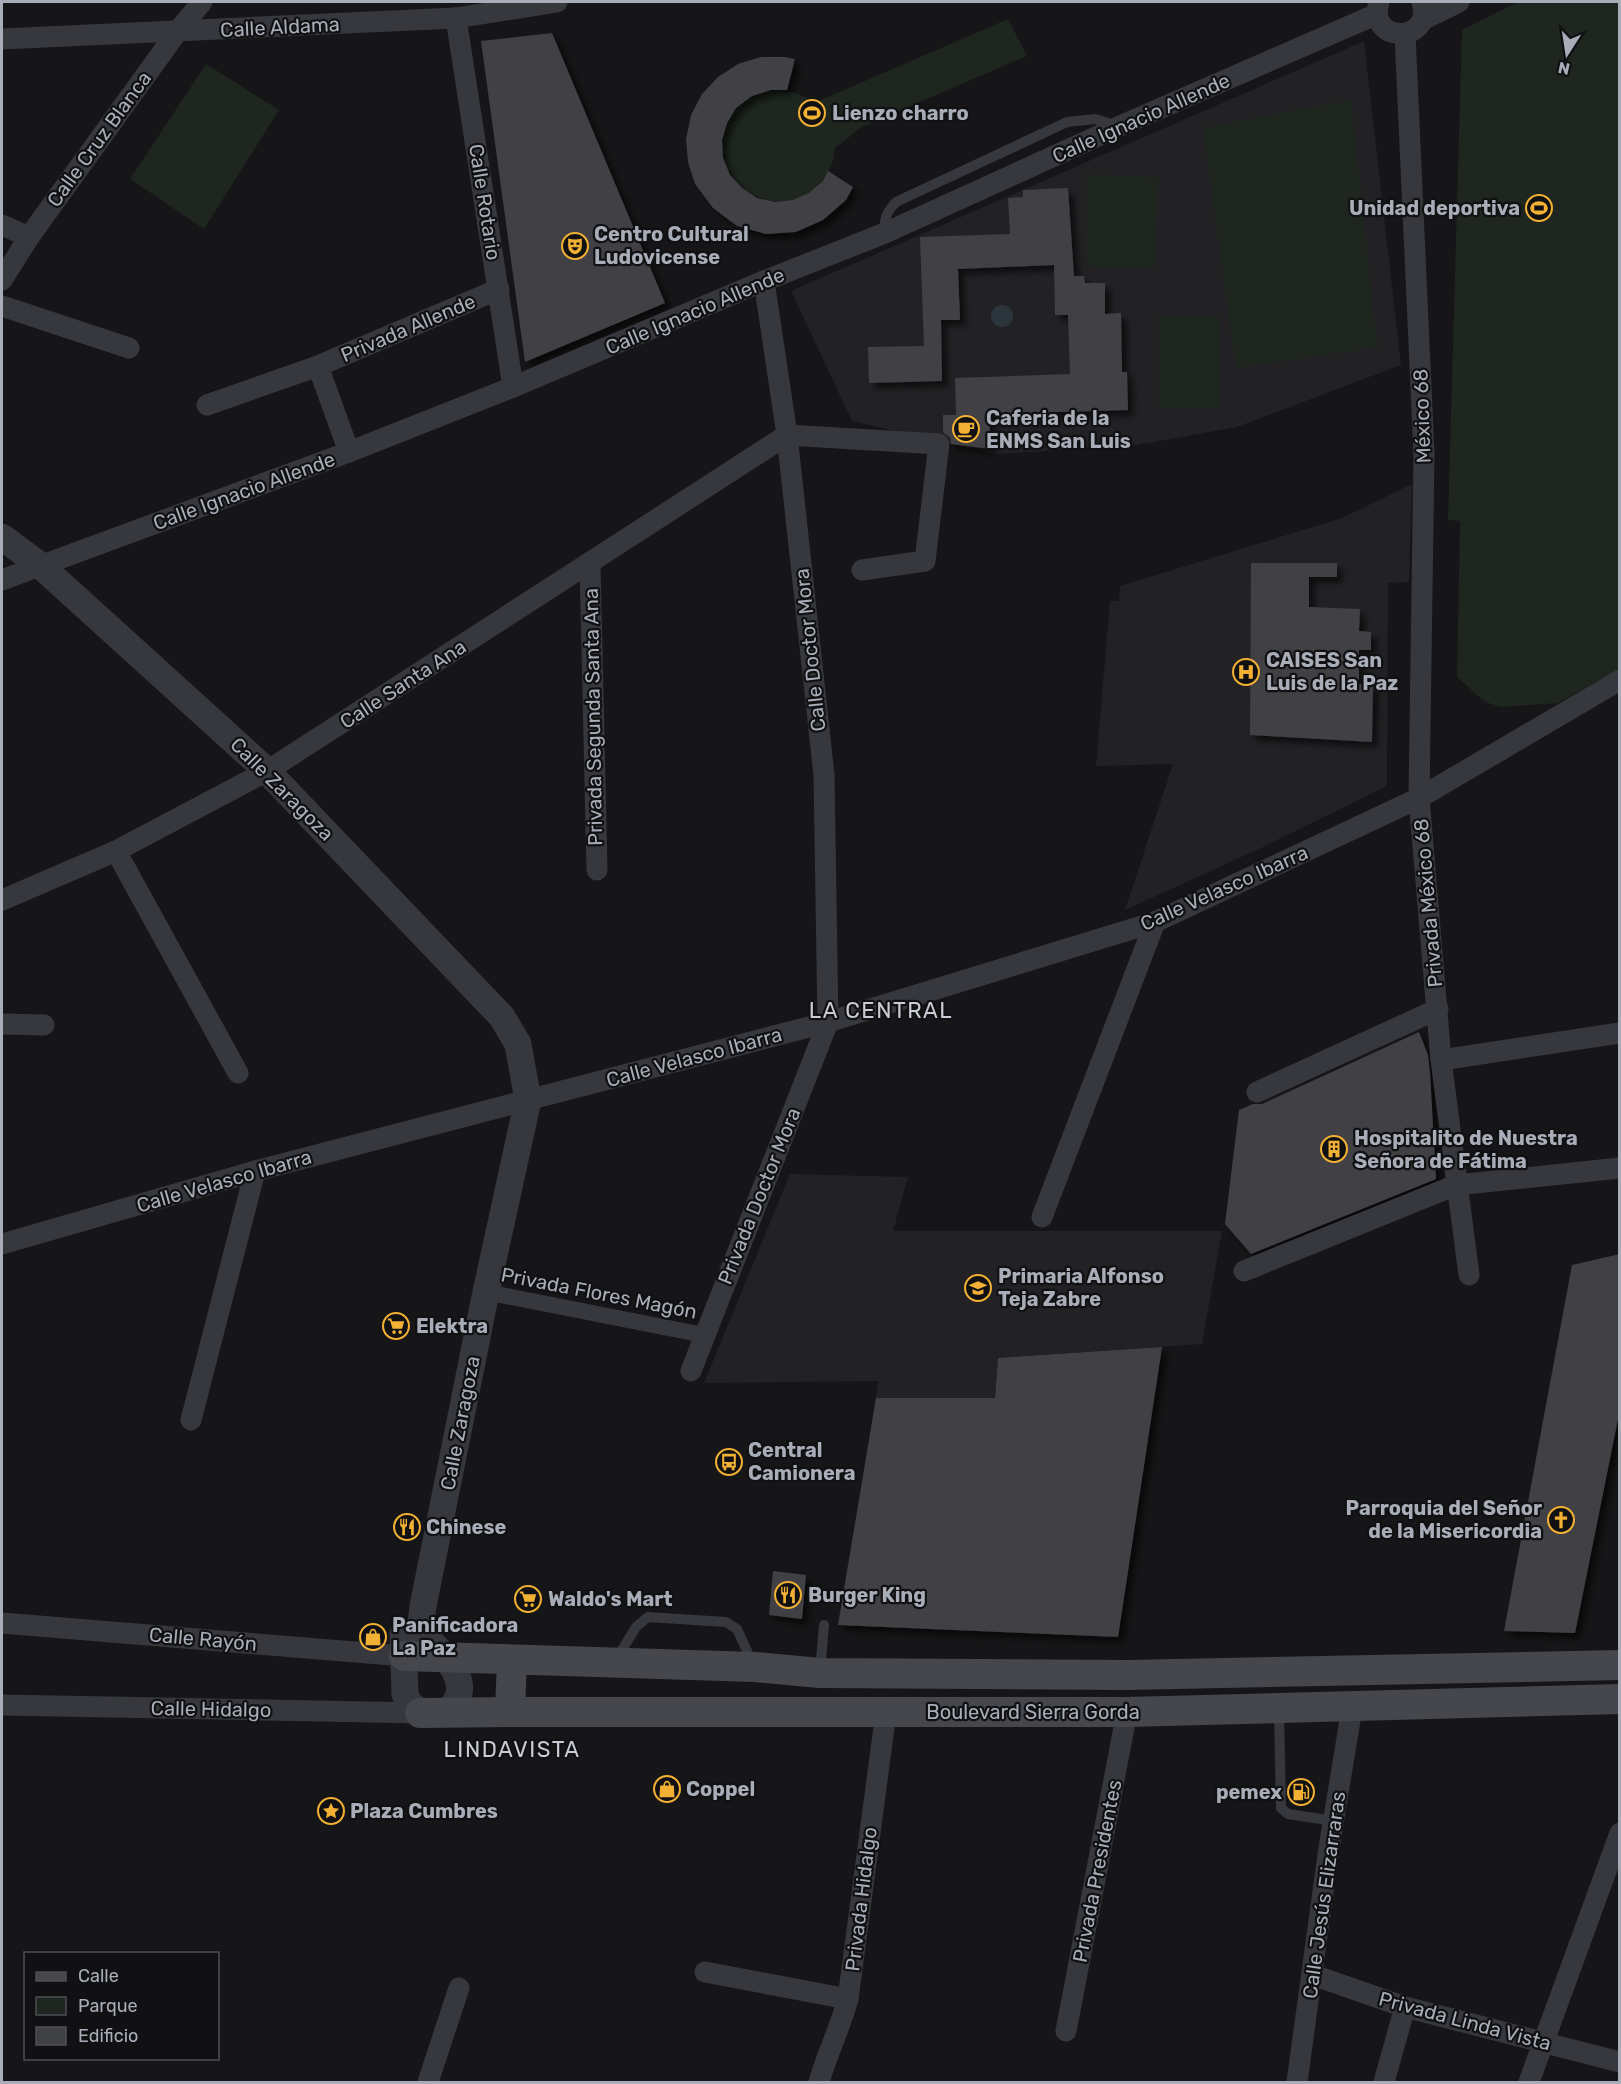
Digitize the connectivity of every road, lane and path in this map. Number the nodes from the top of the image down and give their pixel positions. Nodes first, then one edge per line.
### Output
1 (202, 2) edge
2 (557, 2) edge
3 (1459, 2) edge
4 (511, 5) edge
5 (1378, 8) edge
6 (1422, 11) edge
7 (456, 18) junction
8 (177, 32) junction
9 (1405, 34) junction
10 (2, 39) edge
11 (2, 225) edge
12 (29, 237) junction
13 (2, 280) edge
14 (764, 281) junction
15 (499, 289) junction
16 (2, 306) edge
17 (129, 348) dead end
18 (318, 366) junction
19 (513, 387) junction
20 (207, 405) dead end
21 (787, 435) junction
22 (349, 452) junction
23 (2, 537) edge
24 (590, 564) junction
25 (41, 566) junction
26 (862, 570) dead end
27 (2, 580) edge
28 (1620, 681) edge
29 (267, 771) junction
30 (1419, 798) junction
31 (116, 851) junction
32 (597, 870) dead end
33 (2, 900) edge
34 (1155, 922) junction
35 (1437, 1008) junction
36 (828, 1022) junction
37 (2, 1024) edge
38 (44, 1025) dead end
39 (1620, 1033) edge
40 (1441, 1060) junction
41 (238, 1073) dead end
42 (1257, 1092) dead end
43 (520, 1102) junction
44 (1620, 1168) edge
45 (255, 1171) junction
46 (1456, 1185) junction
47 (1042, 1217) dead end
48 (2, 1244) edge
49 (1244, 1271) dead end
50 (1469, 1275) dead end
51 (486, 1292) junction
52 (704, 1335) junction
53 (691, 1371) dead end
54 (191, 1420) dead end
55 (2, 1623) edge
56 (824, 1625) dead end
57 (404, 1656) junction
58 (447, 1658) junction
59 (512, 1660) junction
60 (614, 1663) junction
61 (1620, 1665) edge
62 (754, 1667) junction
63 (820, 1673) junction
64 (1620, 1699) edge
65 (2, 1704) edge
66 (1278, 1708) junction
67 (1352, 1708) junction
68 (510, 1712) junction
69 (822, 1712) junction
70 (1127, 1712) junction
71 (433, 1713) junction
72 (886, 1713) junction
73 (1334, 1821) junction
74 (1620, 1833) edge
75 (705, 1972) dead end
76 (1313, 1975) junction
77 (459, 1988) dead end
78 (848, 1999) junction
79 (1405, 2007) junction
80 (1066, 2031) dead end
81 (1544, 2044) junction
82 (1620, 2062) edge
83 (428, 2082) edge
84 (819, 2082) edge
85 (1298, 2082) edge
86 (1384, 2082) edge
87 (1529, 2082) edge

1 - 8 street, Calle Cruz Blanca
2 - 4 street, Calle Aldama
3 - 6 street
4 - 7 street, Calle Aldama
5 - 9 street
5 - 14 street, Calle Ignacio Allende
6 - 9 street
7 - 8 street, Calle Aldama
7 - 15 street, Calle Rotario
8 - 10 street, Calle Aldama
8 - 12 street, Calle Cruz Blanca
9 - 30 street, México 68
11 - 12 street
12 - 13 street, Calle Cruz Blanca
14 - 19 street, Calle Ignacio Allende
14 - 21 street, Calle Doctor Mora
15 - 18 street, Privada Allende
15 - 19 street, Calle Rotario
16 - 17 street
18 - 20 street, Privada Allende
18 - 22 street, Privada Allende
19 - 22 street, Calle Ignacio Allende
21 - 24 street, Calle Santa Ana
21 - 26 street
21 - 36 street, Calle Doctor Mora
22 - 25 street, Calle Ignacio Allende
23 - 25 street, Calle Zaragoza
24 - 29 street, Calle Santa Ana
24 - 32 street, Privada Segunda Santa Ana
25 - 27 street, Calle Ignacio Allende
25 - 29 street, Calle Zaragoza
28 - 30 street, Calle Velasco Ibarra
29 - 31 street, Calle Santa Ana
29 - 43 street, Calle Zaragoza
30 - 34 street, Calle Velasco Ibarra
30 - 35 street, Privada México 68
31 - 33 street, Calle Santa Ana
31 - 41 street
34 - 36 street, Calle Velasco Ibarra
34 - 47 street
35 - 40 street, Privada México 68
35 - 42 street, Privada México 68
36 - 43 street, Calle Velasco Ibarra
36 - 52 street, Privada Doctor Mora
37 - 38 street
39 - 40 street
40 - 46 street, Privada México 68
43 - 45 street, Calle Velasco Ibarra
43 - 51 street, Calle Zaragoza
43 - 57 street, Calle Zaragoza
44 - 46 street
45 - 48 street, Calle Velasco Ibarra
45 - 54 street
46 - 49 street
46 - 50 street, Privada México 68
51 - 52 street, Privada Flores Magón
51 - 58 street, Calle Zaragoza
52 - 53 street, Privada Doctor Mora
55 - 57 street, Calle Rayón
56 - 63 lane
57 - 58 main road, Boulevard Sierra Gorda
57 - 71 street
58 - 59 main road, Boulevard Sierra Gorda
58 - 71 street
59 - 60 main road, Boulevard Sierra Gorda
59 - 68 main road
60 - 62 main road, Boulevard Sierra Gorda
60 - 62 lane
61 - 63 main road, Boulevard Sierra Gorda
62 - 63 main road, Boulevard Sierra Gorda
63 - 69 main road
64 - 67 main road, Boulevard Sierra Gorda
65 - 71 street, Calle Hidalgo
66 - 67 main road, Boulevard Sierra Gorda
66 - 70 main road, Boulevard Sierra Gorda
66 - 73 lane
67 - 73 street, Calle Jesús Elizarraras
68 - 69 main road, Boulevard Sierra Gorda
68 - 71 main road, Boulevard Sierra Gorda
69 - 72 main road, Boulevard Sierra Gorda
70 - 72 main road, Boulevard Sierra Gorda
70 - 80 street, Privada Presidentes
72 - 78 street, Privada Hidalgo
73 - 76 street, Calle Jesús Elizarraras
74 - 81 street
75 - 78 street
76 - 79 street, Privada Linda Vista
76 - 85 street, Calle Jesús Elizarraras
77 - 83 street
78 - 84 street, Privada Hidalgo
79 - 81 street, Privada Linda Vista
79 - 86 street
81 - 82 street, Privada Linda Vista
81 - 87 street

